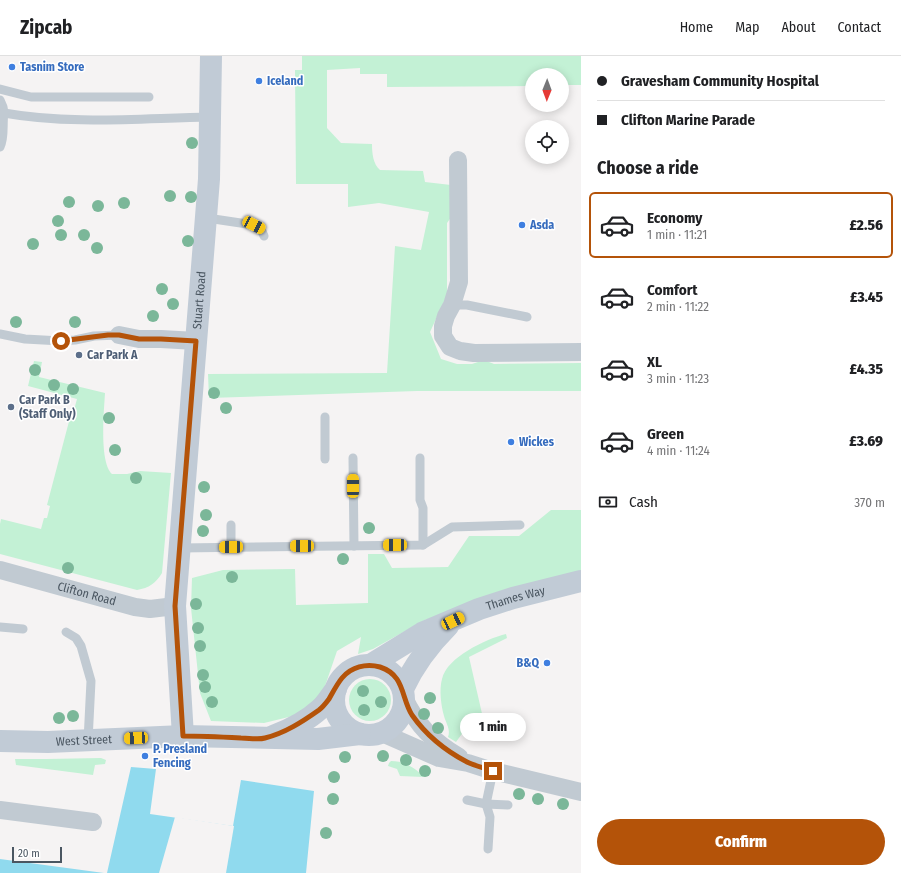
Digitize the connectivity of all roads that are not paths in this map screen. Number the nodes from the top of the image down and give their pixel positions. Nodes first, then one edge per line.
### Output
1 (211, 56) edge
2 (0, 89) edge
3 (149, 97) dead end
4 (0, 100) edge
5 (4, 113) junction
6 (210, 118) junction
7 (0, 147) edge
8 (458, 160) dead end
9 (207, 218) junction
10 (264, 236) dead end
11 (452, 305) junction
12 (527, 317) dead end
13 (0, 334) edge
14 (119, 335) joint
15 (196, 341) junction
16 (581, 352) edge
17 (325, 417) dead end
18 (353, 458) dead end
19 (420, 458) dead end
20 (325, 459) dead end
21 (231, 525) dead end
22 (520, 526) dead end
23 (423, 545) junction
24 (354, 546) junction
25 (231, 547) junction
26 (180, 548) junction
27 (0, 570) edge
28 (581, 581) edge
29 (175, 606) junction
30 (453, 621) junction
31 (0, 627) edge
32 (23, 629) dead end
33 (66, 632) dead end
34 (370, 665) junction
35 (336, 689) junction
36 (404, 694) junction
37 (382, 733) junction
38 (360, 734) junction
39 (183, 736) junction
40 (264, 738) junction
41 (0, 740) edge
42 (88, 741) junction
43 (468, 763) junction
44 (493, 771) junction
45 (581, 792) edge
46 (467, 800) dead end
47 (486, 804) junction
48 (508, 805) dead end
49 (0, 810) edge
50 (94, 822) dead end
51 (488, 849) dead end

1 - 6 main road, Stuart Road
2 - 3 lane
4 - 5 lane
5 - 6 lane
5 - 7 lane
6 - 9 main road, Stuart Road
8 - 11 street
9 - 10 lane
9 - 15 main road, Stuart Road
11 - 12 lane
11 - 16 street
13 - 14 lane
14 - 15 street
15 - 26 main road, Stuart Road
17 - 20 lane
18 - 24 lane
19 - 23 lane
21 - 25 lane
22 - 23 lane
23 - 24 lane
24 - 25 lane
25 - 26 lane
26 - 29 main road, Stuart Road
27 - 29 street, Clifton Road
28 - 30 main road, Thames Way
29 - 39 main road, Stuart Road
30 - 34 main road, Thames Way
30 - 36 main road, Thames Way
31 - 32 lane
33 - 42 lane
34 - 35 main road
34 - 36 main road
35 - 38 main road
35 - 40 main road, West Street
36 - 37 main road
36 - 43 street
37 - 38 main road
37 - 43 street
38 - 40 main road, West Street
39 - 40 main road, West Street
39 - 42 main road, West Street
41 - 42 main road, West Street
43 - 44 street
44 - 45 street
44 - 47 lane
46 - 47 lane
47 - 48 lane
47 - 51 lane
49 - 50 street

